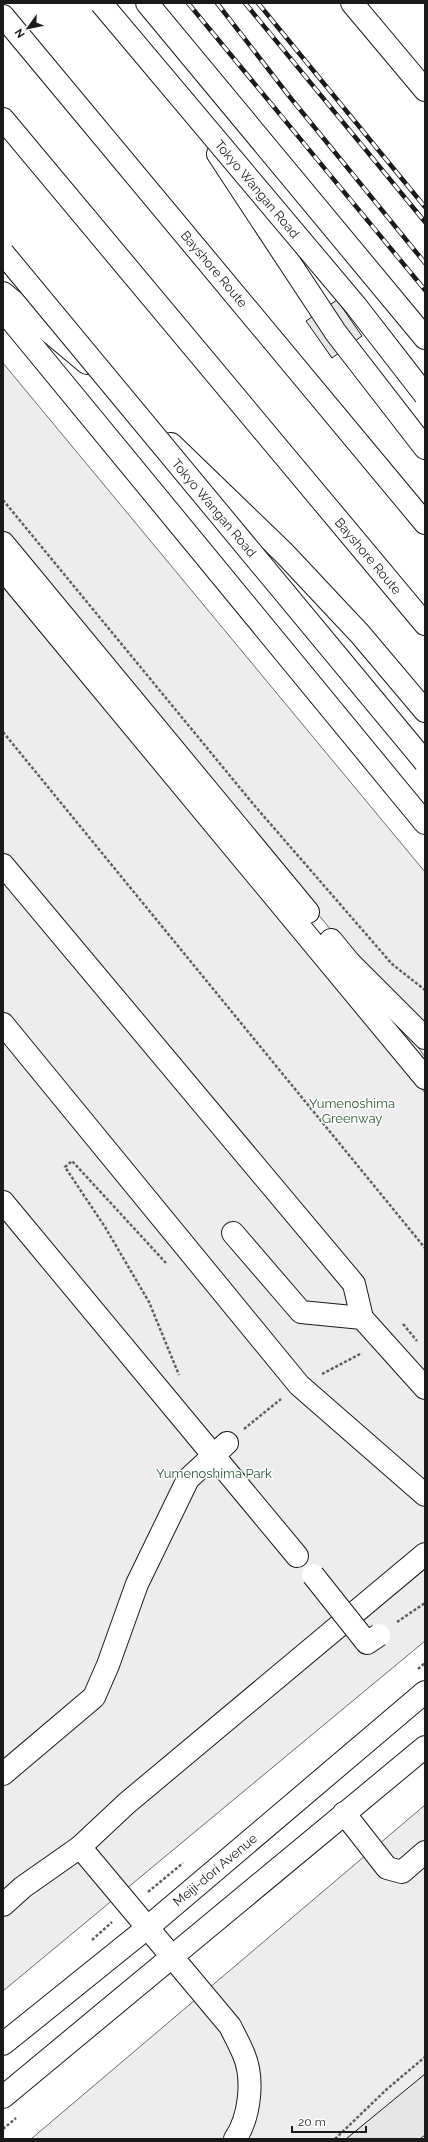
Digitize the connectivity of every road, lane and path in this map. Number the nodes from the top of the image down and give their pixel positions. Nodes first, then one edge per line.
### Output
1 (102, 3) edge
2 (115, 3) edge
3 (147, 3) edge
4 (352, 3) edge
5 (3, 16) edge
6 (425, 90) edge
7 (3, 119) edge
8 (3, 253) edge
9 (3, 293) edge
10 (3, 310) edge
11 (425, 338) edge
12 (425, 395) edge
13 (425, 448) edge
14 (3, 500) edge
15 (425, 523) edge
16 (3, 543) edge
17 (3, 569) edge
18 (425, 624) edge
19 (425, 710) edge
20 (3, 732) edge
21 (425, 762) edge
22 (425, 823) edge
23 (3, 865) edge
24 (425, 990) edge
25 (3, 1024) edge
26 (425, 1038) edge
27 (425, 1078) edge
28 (3, 1202) edge
29 (233, 1233) dead end
30 (425, 1248) edge
31 (168, 1265) dead end
32 (362, 1318) junction
33 (404, 1324) dead end
34 (421, 1345) dead end
35 (368, 1350) dead end
36 (425, 1388) edge
37 (291, 1392) junction
38 (173, 1405) junction
39 (220, 1448) junction
40 (425, 1495) edge
41 (425, 1554) edge
42 (297, 1556) dead end
43 (313, 1575) dead end
44 (425, 1603) edge
45 (379, 1635) joint
46 (425, 1692) edge
47 (424, 1748) edge
48 (3, 1774) edge
49 (344, 1813) junction
50 (80, 1847) junction
51 (425, 1852) edge
52 (3, 1905) edge
53 (146, 1928) junction
54 (171, 1956) junction
55 (3, 2044) edge
56 (425, 2057) edge
57 (3, 2097) edge
58 (235, 2139) edge
59 (335, 2139) edge

1 - 12 main road, Tokyo Wangan Road, bridge
2 - 13 main road
3 - 11 main road
4 - 6 main road
5 - 15 main road, Bayshore Route
7 - 18 main road, Bayshore Route
8 - 21 main road, Tokyo Wangan Road, bridge
9 - 19 main road
10 - 22 main road
14 - 24 path
16 - 26 main road
17 - 27 main road
20 - 30 path
23 - 32 main road
25 - 37 main road
28 - 38 main road
29 - 32 main road
31 - 38 path
32 - 36 main road
33 - 34 path
35 - 37 path
37 - 39 path
37 - 40 main road
38 - 39 main road
39 - 42 main road
39 - 48 main road
41 - 50 main road
43 - 45 main road, bridge
44 - 45 path
46 - 53 main road, Meiji-dori Avenue
47 - 49 main road
49 - 51 main road
49 - 54 main road
50 - 52 main road
50 - 53 main road
53 - 54 main road
53 - 55 main road, Meiji-dori Avenue
54 - 57 main road
54 - 58 main road
56 - 59 path

